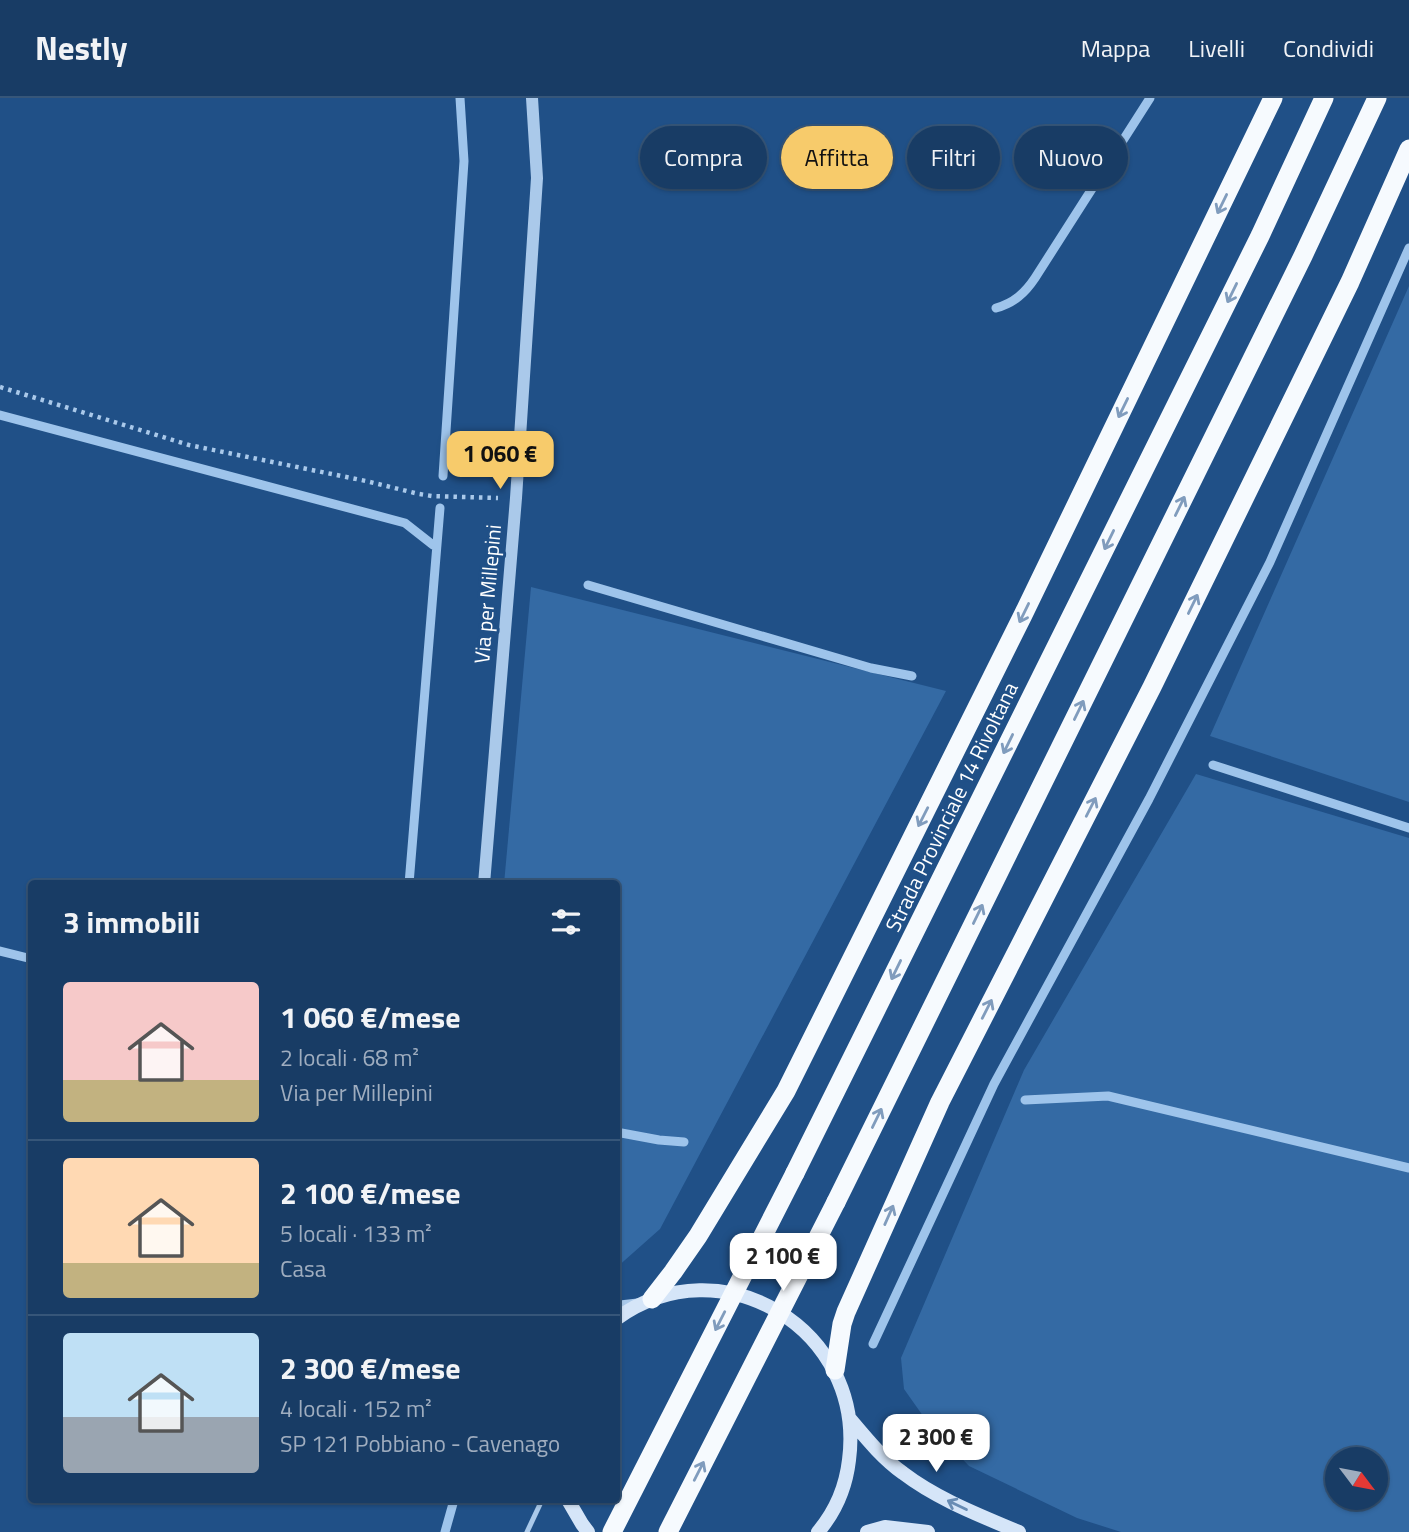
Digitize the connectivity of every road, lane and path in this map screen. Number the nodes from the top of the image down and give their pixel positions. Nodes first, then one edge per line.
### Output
1 (532, 98) edge
2 (1273, 98) edge
3 (1324, 98) edge
4 (1377, 98) edge
5 (1409, 149) edge
6 (0, 387) edge
7 (516, 498) junction
8 (484, 880) edge
9 (647, 1301) junction
10 (620, 1306) edge
11 (620, 1318) edge
12 (835, 1370) junction
13 (850, 1419) junction
14 (541, 1503) edge
15 (569, 1503) edge
16 (580, 1529) edge
17 (527, 1532) edge
18 (612, 1532) edge
19 (668, 1532) edge
20 (818, 1532) edge
21 (867, 1532) edge
22 (928, 1532) edge
23 (1019, 1532) edge

1 - 7 street, Via per Millepini
2 -> 9 highway
3 -> 18 highway, Strada Provinciale 14 Rivoltana, bridge
19 -> 4 highway, bridge
12 -> 5 highway
6 - 7 path
7 - 8 street, Via per Millepini
9 - 10 street
9 - 11 main road
9 - 12 main road
12 - 13 main road
13 - 20 main road
23 -> 13 main road
14 - 17 lane
15 - 16 main road
21 - 22 main road

